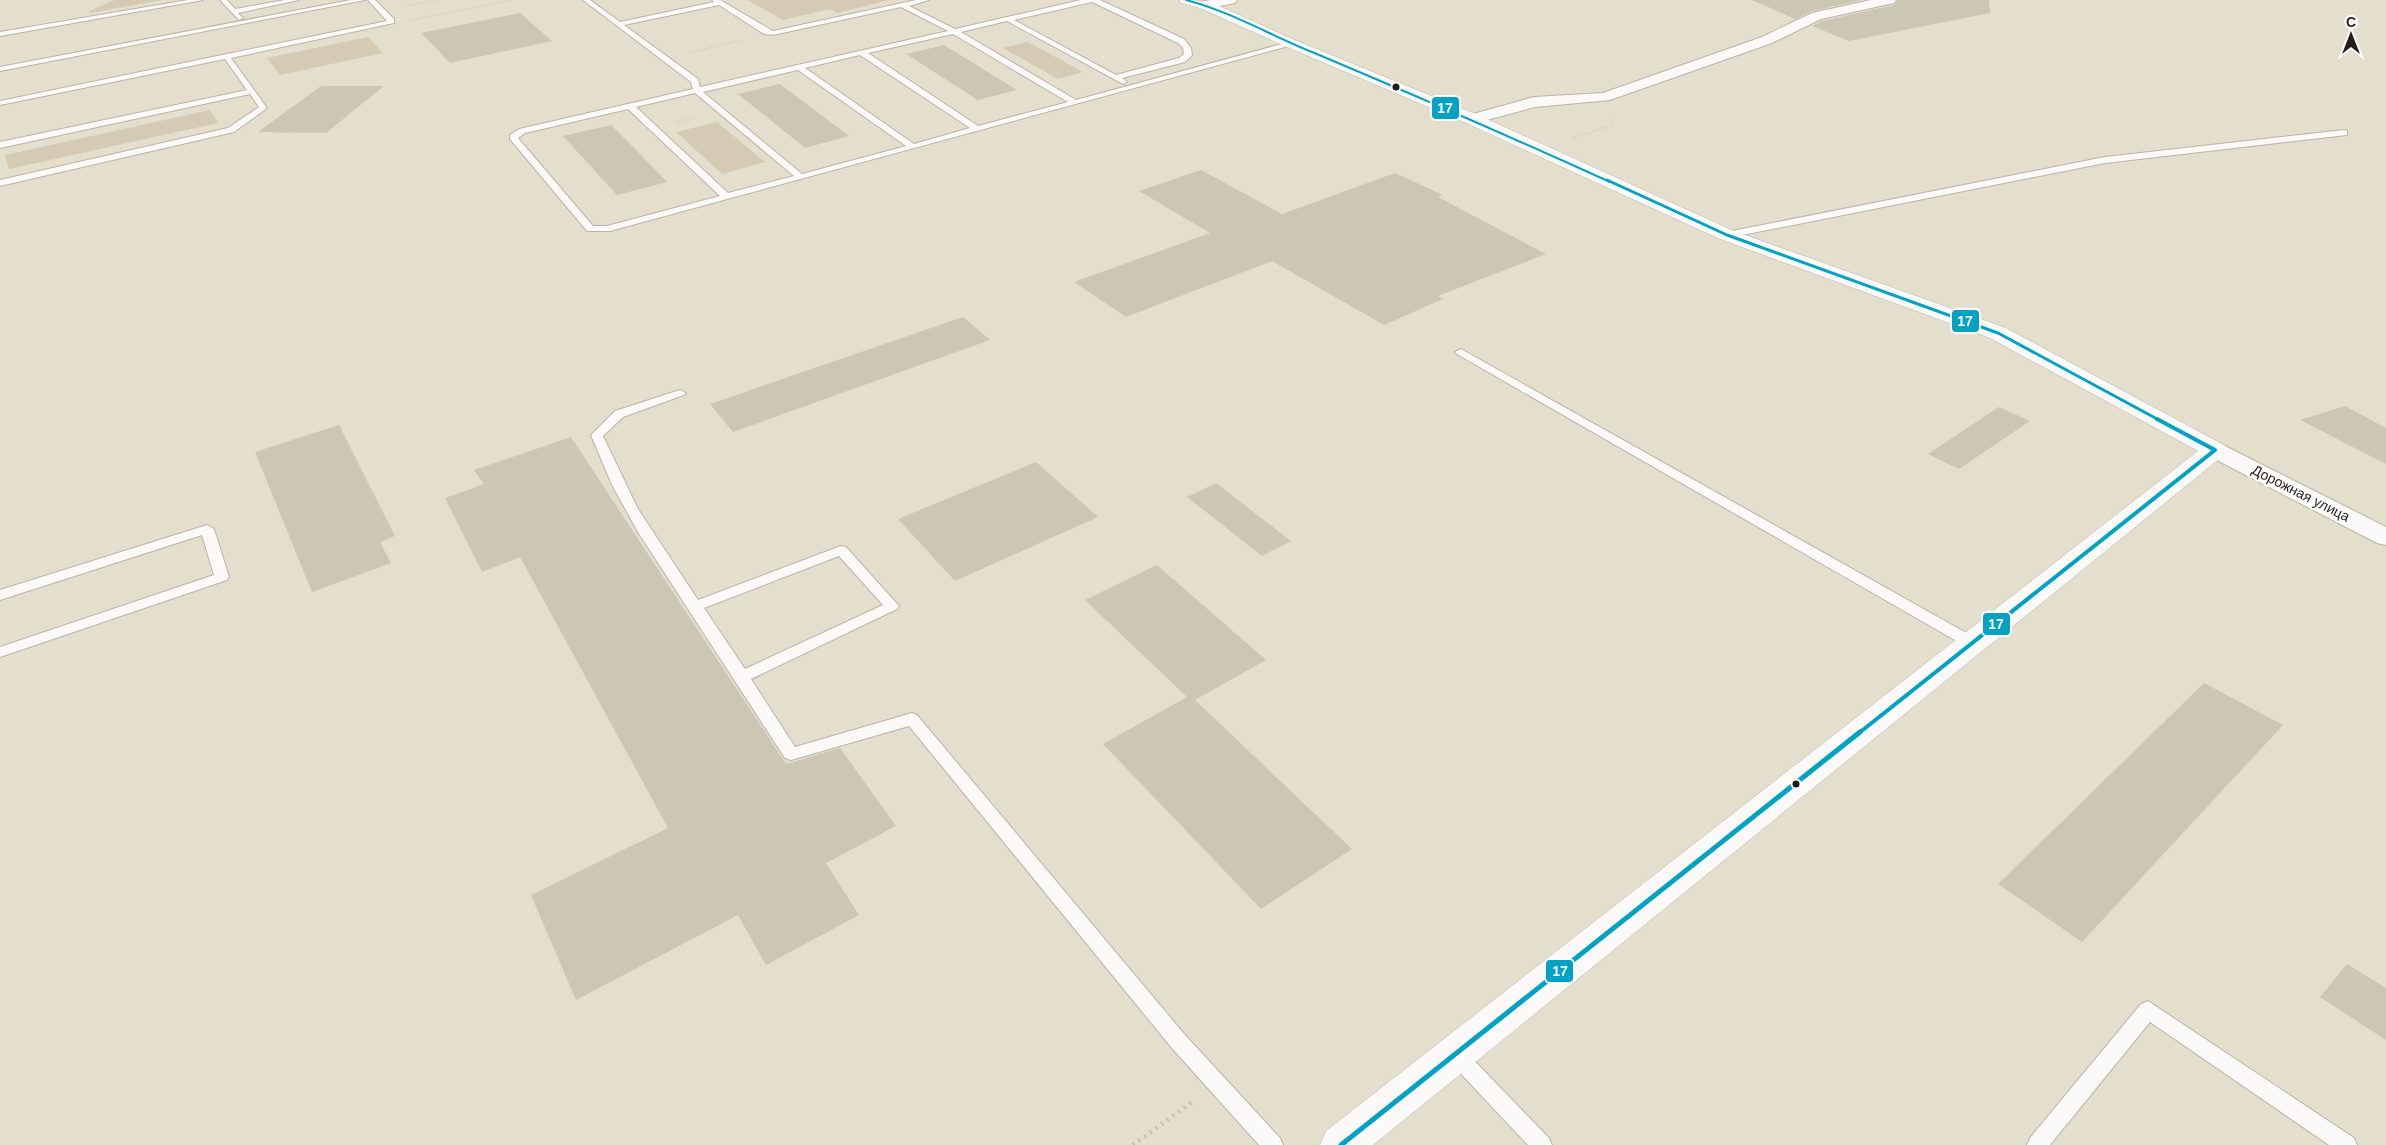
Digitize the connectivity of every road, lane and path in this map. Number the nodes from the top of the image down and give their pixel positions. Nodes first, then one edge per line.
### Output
1 (200, 0) edge
2 (223, 0) edge
3 (296, 0) edge
4 (362, 0) edge
5 (371, 0) edge
6 (513, 0) edge
7 (586, 0) edge
8 (926, 0) edge
9 (1084, 0) edge
10 (1094, 0) edge
11 (1186, 0) edge
12 (1230, 0) edge
13 (1889, 0) edge
14 (717, 1) edge
15 (902, 5) junction
16 (1205, 5) junction
17 (233, 12) junction
18 (1008, 19) junction
19 (242, 23) junction
20 (388, 23) junction
21 (619, 24) junction
22 (954, 31) junction
23 (0, 34) edge
24 (744, 40) dead end
25 (1292, 44) junction
26 (862, 53) junction
27 (227, 57) junction
28 (664, 58) junction
29 (799, 67) junction
30 (0, 69) edge
31 (1115, 78) junction
32 (1132, 87) junction
33 (252, 91) junction
34 (697, 91) junction
35 (1605, 97) junction
36 (0, 103) edge
37 (1076, 103) junction
38 (630, 106) junction
39 (722, 111) junction
40 (1472, 119) junction
41 (652, 128) junction
42 (976, 130) junction
43 (2344, 133) dead end
44 (0, 145) edge
45 (913, 146) junction
46 (1539, 149) junction
47 (801, 177) junction
48 (0, 183) edge
49 (727, 197) junction
50 (1728, 235) junction
51 (1461, 352) dead end
52 (680, 393) dead end
53 (2215, 450) junction
54 (2386, 537) edge
55 (0, 595) edge
56 (695, 606) junction
57 (1972, 643) junction
58 (0, 652) edge
59 (743, 676) junction
60 (1454, 1054) junction
61 (1218, 1084) junction
62 (1133, 1145) edge
63 (1272, 1145) edge
64 (1341, 1145) edge
65 (1542, 1145) edge
66 (2037, 1145) edge
67 (2348, 1145) edge

1 - 23 lane
2 - 17 lane
3 - 17 lane
4 - 19 lane
5 - 20 lane
6 - 20 path
7 - 21 lane
8 - 15 lane
9 - 18 lane
10 - 31 lane
11 - 16 street
12 - 16 street
13 - 35 street
14 - 15 lane
14 - 21 lane
15 - 22 lane
16 - 25 street
17 - 19 lane
18 - 22 lane
18 - 31 lane
19 - 30 lane
20 - 27 lane
21 - 28 lane
22 - 26 lane
22 - 37 lane
24 - 28 path
25 - 32 lane
25 - 40 street
26 - 29 lane
26 - 42 lane
27 - 33 lane
27 - 36 lane
28 - 34 lane
29 - 34 lane
29 - 45 lane
31 - 32 lane
32 - 37 lane
33 - 44 lane
33 - 48 lane
34 - 38 lane
34 - 39 lane
35 - 40 street
35 - 46 path
37 - 42 lane
38 - 41 lane
38 - 49 lane
39 - 41 path
39 - 47 lane
40 - 46 street
41 - 49 lane
42 - 45 lane
43 - 50 lane
45 - 47 lane
46 - 50 street
47 - 49 lane
50 - 53 street
51 - 57 lane
52 - 56 lane
53 - 54 street, Дорожная улица
53 - 57 street
55 - 58 lane
56 - 59 lane
56 - 59 lane
57 - 60 street
59 - 61 lane
60 - 64 street
60 - 65 lane
61 - 62 path
61 - 63 lane
66 - 67 lane

